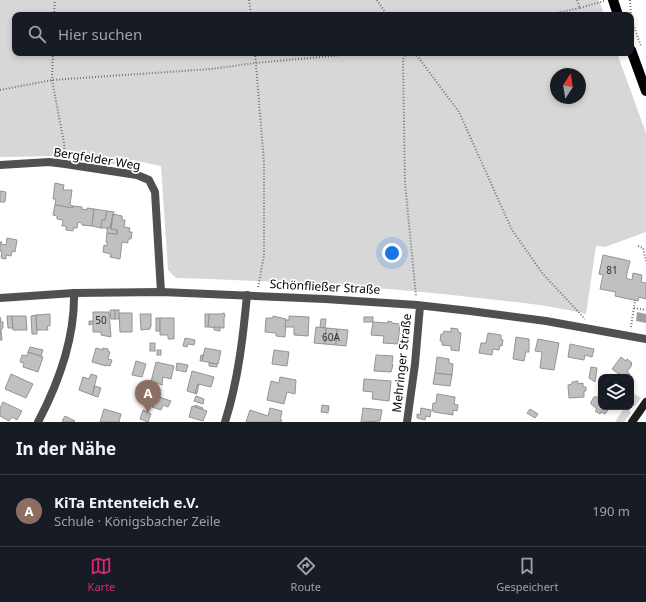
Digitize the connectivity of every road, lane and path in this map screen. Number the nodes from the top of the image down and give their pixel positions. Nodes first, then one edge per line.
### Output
1 (55, 0) edge
2 (249, 0) edge
3 (377, 0) edge
4 (577, 0) edge
5 (608, 0) edge
6 (613, 0) edge
7 (630, 0) edge
8 (580, 8) junction
9 (54, 12) edge
10 (251, 12) edge
11 (385, 12) edge
12 (561, 12) edge
13 (617, 12) edge
14 (630, 12) edge
15 (634, 27) edge
16 (644, 52) dead end
17 (53, 56) edge
18 (255, 56) edge
19 (331, 56) edge
20 (405, 56) edge
21 (417, 56) edge
22 (633, 56) edge
23 (255, 63) junction
24 (52, 80) junction
25 (0, 90) edge
26 (646, 91) edge
27 (65, 164) junction
28 (0, 165) edge
29 (638, 246) dead end
30 (646, 261) edge
31 (161, 292) junction
32 (74, 293) junction
33 (247, 295) junction
34 (257, 295) junction
35 (0, 298) edge
36 (635, 300) dead end
37 (419, 306) junction
38 (634, 308) junction
39 (646, 310) edge
40 (587, 321) dead end
41 (632, 322) dead end
42 (646, 339) edge
43 (646, 402) edge
44 (38, 422) edge
45 (225, 422) edge
46 (407, 422) edge
47 (632, 422) edge

1 - 9 path
2 - 10 path
3 - 11 path
4 - 8 path
5 - 8 path
6 - 13 main road
7 - 14 path
8 - 12 path
15 - 16 path
17 - 24 path
18 - 23 path
19 - 23 path
20 - 37 path
21 - 40 path
22 - 26 main road
23 - 24 path
23 - 34 path
24 - 25 path
24 - 27 path
27 - 28 street, Bergfelder Weg
27 - 31 street, Bergfelder Weg
29 - 30 path
31 - 32 street, Schönfließer Straße
31 - 33 street, Schönfließer Straße
32 - 35 street, Schönfließer Straße
32 - 44 street
33 - 34 street, Schönfließer Straße
33 - 45 street
34 - 37 street, Schönfließer Straße
36 - 38 path
37 - 42 street, Schönfließer Straße
37 - 46 street, Mehringer Straße
38 - 39 path
38 - 41 path
43 - 47 street

